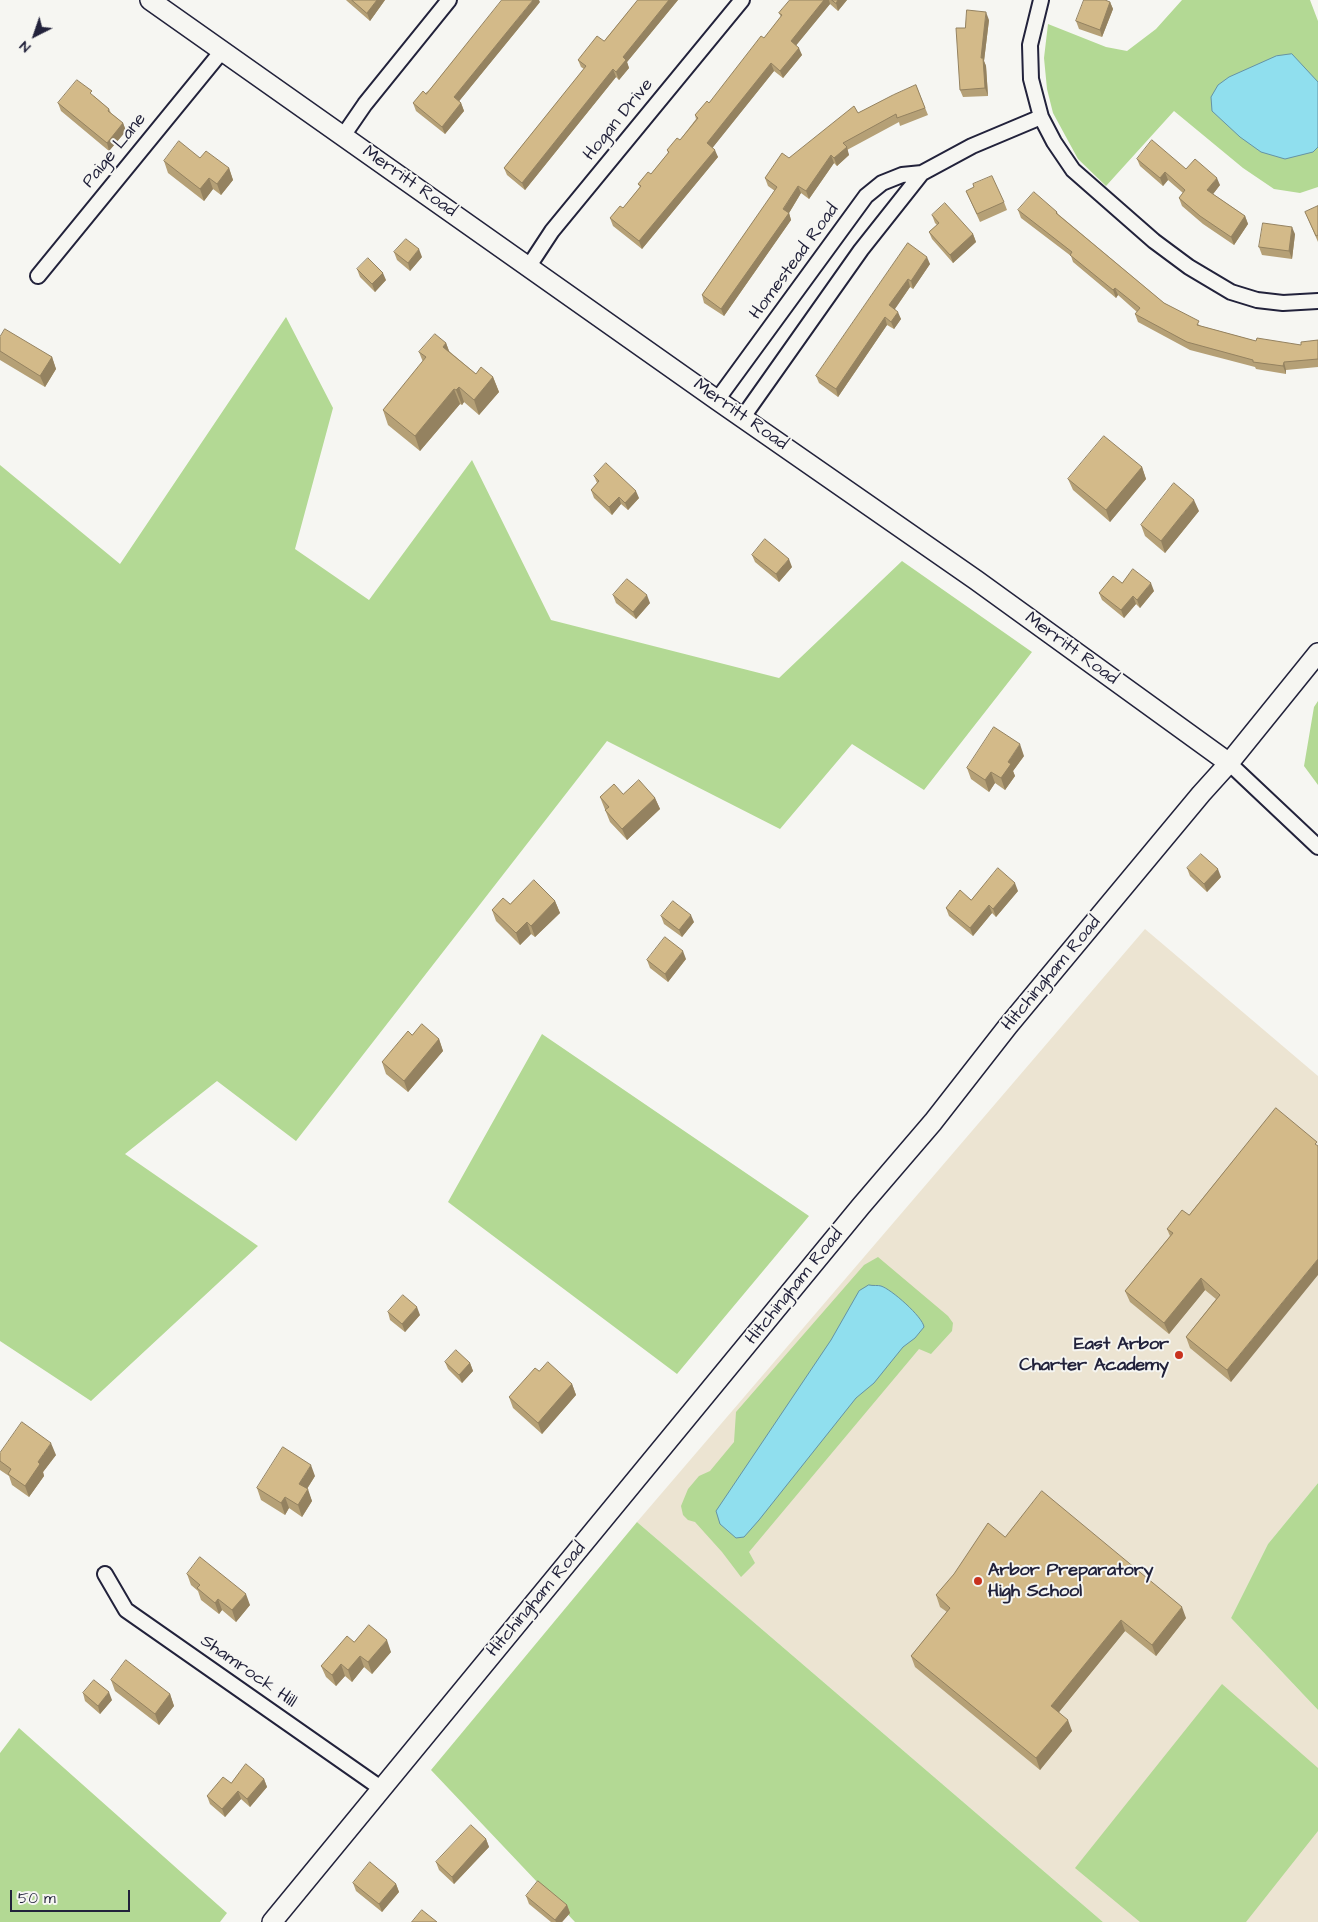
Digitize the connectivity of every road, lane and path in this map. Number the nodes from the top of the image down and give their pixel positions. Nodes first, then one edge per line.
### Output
1 (150, 0) edge
2 (449, 0) edge
3 (742, 0) edge
4 (1041, 0) edge
5 (222, 51) junction
6 (1042, 117) junction
7 (343, 136) junction
8 (922, 173) junction
9 (530, 266) junction
10 (38, 276) dead end
11 (1318, 301) edge
12 (718, 400) junction
13 (743, 417) junction
14 (1318, 653) edge
15 (1229, 763) junction
16 (1318, 847) edge
17 (106, 1574) dead end
18 (382, 1789) junction
19 (272, 1922) edge

1 - 5 street, Merritt Road
2 - 7 street
3 - 9 street, Hogan Drive
4 - 6 street
5 - 7 street, Merritt Road
5 - 10 street, Paige Lane
6 - 8 street, Homestead Road
6 - 11 street
7 - 9 street, Merritt Road
8 - 12 street, Homestead Road
8 - 13 street, Homestead Road
9 - 12 street, Merritt Road
12 - 13 street, Merritt Road
13 - 15 street, Merritt Road
14 - 15 street, Hitchingham Road
15 - 16 street, Merritt Road
15 - 18 street, Hitchingham Road
17 - 18 street, Shamrock Hill
18 - 19 street, Hitchingham Road

